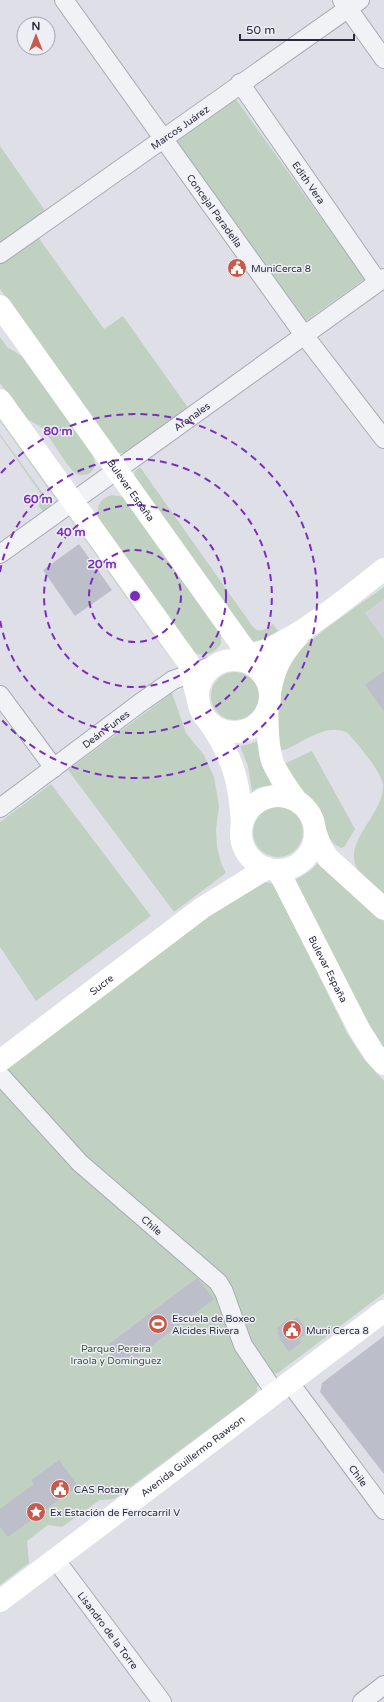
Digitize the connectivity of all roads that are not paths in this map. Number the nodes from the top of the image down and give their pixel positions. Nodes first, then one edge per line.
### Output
1 (64, 0) edge
2 (350, 3) edge
3 (384, 59) edge
4 (240, 83) junction
5 (163, 138) junction
6 (0, 254) edge
7 (381, 280) edge
8 (0, 306) edge
9 (304, 335) junction
10 (0, 400) edge
11 (384, 438) edge
12 (117, 470) junction
13 (73, 502) junction
14 (0, 554) edge
15 (384, 569) edge
16 (310, 625) junction
17 (235, 660) junction
18 (191, 672) junction
19 (267, 692) junction
20 (0, 695) edge
21 (204, 713) junction
22 (54, 768) junction
23 (297, 801) junction
24 (0, 808) edge
25 (242, 825) junction
26 (315, 831) junction
27 (244, 848) junction
28 (273, 869) junction
29 (202, 908) junction
30 (384, 910) edge
31 (0, 1061) edge
32 (384, 1064) edge
33 (0, 1075) edge
34 (384, 1311) edge
35 (283, 1388) junction
36 (384, 1510) edge
37 (55, 1559) junction
38 (0, 1601) edge
39 (384, 1685) edge
40 (162, 1702) edge
41 (362, 1702) edge

1 - 5 street, Concejal Paradella
2 - 3 street
2 - 4 street, Marcos Juárez
4 - 5 street, Marcos Juárez
4 - 7 street, Edith Vera
5 - 6 street, Marcos Juárez
5 - 9 street, Concejal Paradella
7 - 9 street, Arenales
8 - 12 main road, Bulevar España
9 - 11 street, Concejal Paradella
9 - 12 street, Arenales
10 - 13 main road
12 - 13 street, Arenales
12 - 17 main road, Bulevar España
13 - 14 street, Arenales
13 - 18 main road
15 - 16 main road, Deán Funes
16 - 17 main road, Deán Funes
16 - 19 main road, Deán Funes
17 - 18 street, Deán Funes
17 - 19 main road, Bulevar España
17 - 21 main road
18 - 21 main road
18 - 22 street, Deán Funes
19 - 21 main road
19 - 23 main road
20 - 22 street
21 - 25 main road
22 - 24 street, Deán Funes
23 - 25 main road
23 - 26 main road
25 - 27 main road
26 - 28 main road
26 - 30 main road
27 - 28 main road
27 - 29 main road, Sucre
28 - 29 main road, Sucre
28 - 32 main road, Bulevar España
29 - 31 main road, Sucre
33 - 35 street, Chile
34 - 35 main road, Avenida Guillermo Rawson
35 - 36 street, Chile
35 - 37 main road, Avenida Guillermo Rawson
37 - 38 main road, Avenida Guillermo Rawson
37 - 40 street, Lisandro de la Torre
39 - 41 street

